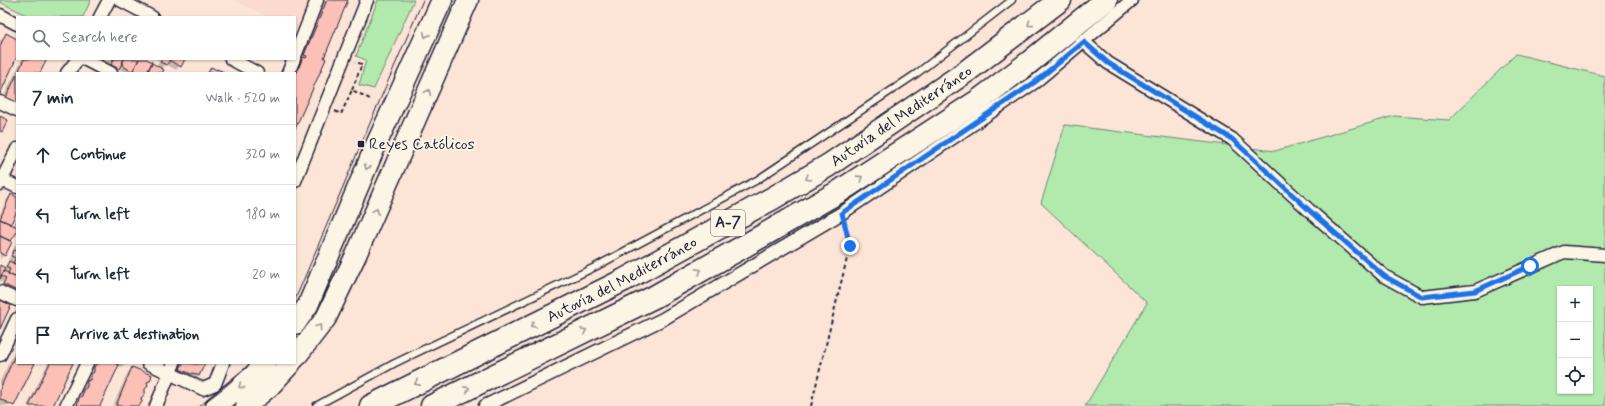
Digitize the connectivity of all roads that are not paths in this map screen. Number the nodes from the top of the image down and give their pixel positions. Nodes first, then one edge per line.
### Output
1 (109, 0) edge
2 (120, 0) edge
3 (317, 0) edge
4 (367, 0) edge
5 (442, 0) edge
6 (468, 0) edge
7 (1012, 0) edge
8 (1060, 0) edge
9 (1106, 0) edge
10 (1132, 0) edge
11 (0, 16) edge
12 (101, 16) edge
13 (150, 16) edge
14 (16, 24) edge
15 (1084, 42) junction
16 (296, 53) edge
17 (77, 60) edge
18 (86, 60) edge
19 (233, 60) edge
20 (293, 60) edge
21 (69, 72) edge
22 (109, 72) edge
23 (256, 72) edge
24 (288, 72) edge
25 (0, 102) edge
26 (16, 110) edge
27 (16, 151) edge
28 (296, 174) edge
29 (1, 181) edge
30 (16, 187) edge
31 (1605, 255) edge
32 (0, 292) edge
33 (16, 300) edge
34 (16, 321) edge
35 (296, 323) edge
36 (0, 355) edge
37 (296, 357) edge
38 (87, 364) edge
39 (153, 364) edge
40 (223, 364) edge
41 (264, 364) edge
42 (289, 364) edge
43 (172, 368) edge
44 (66, 406) edge
45 (156, 406) edge
46 (216, 406) edge
47 (246, 406) edge
48 (316, 406) edge
49 (371, 406) edge
50 (432, 406) edge
51 (485, 406) edge

1 - 12 street
2 - 13 street
3 - 16 street
4 - 28 street
5 -> 35 main road
37 -> 6 main road
7 - 48 lane
8 -> 49 highway, Autovía del Mediterráneo / A-7
50 -> 9 highway, Autovía del Mediterráneo / A-7
10 - 15 street
11 - 14 street
15 - 31 street
15 - 51 street
17 - 21 street
18 - 22 street
19 - 23 street
20 - 24 street
25 - 26 street
27 - 29 street
29 - 30 street
32 - 33 street
34 - 36 street
38 - 44 street
39 - 43 street
40 - 43 street
41 -> 46 main road
42 - 47 main road
43 - 45 street

